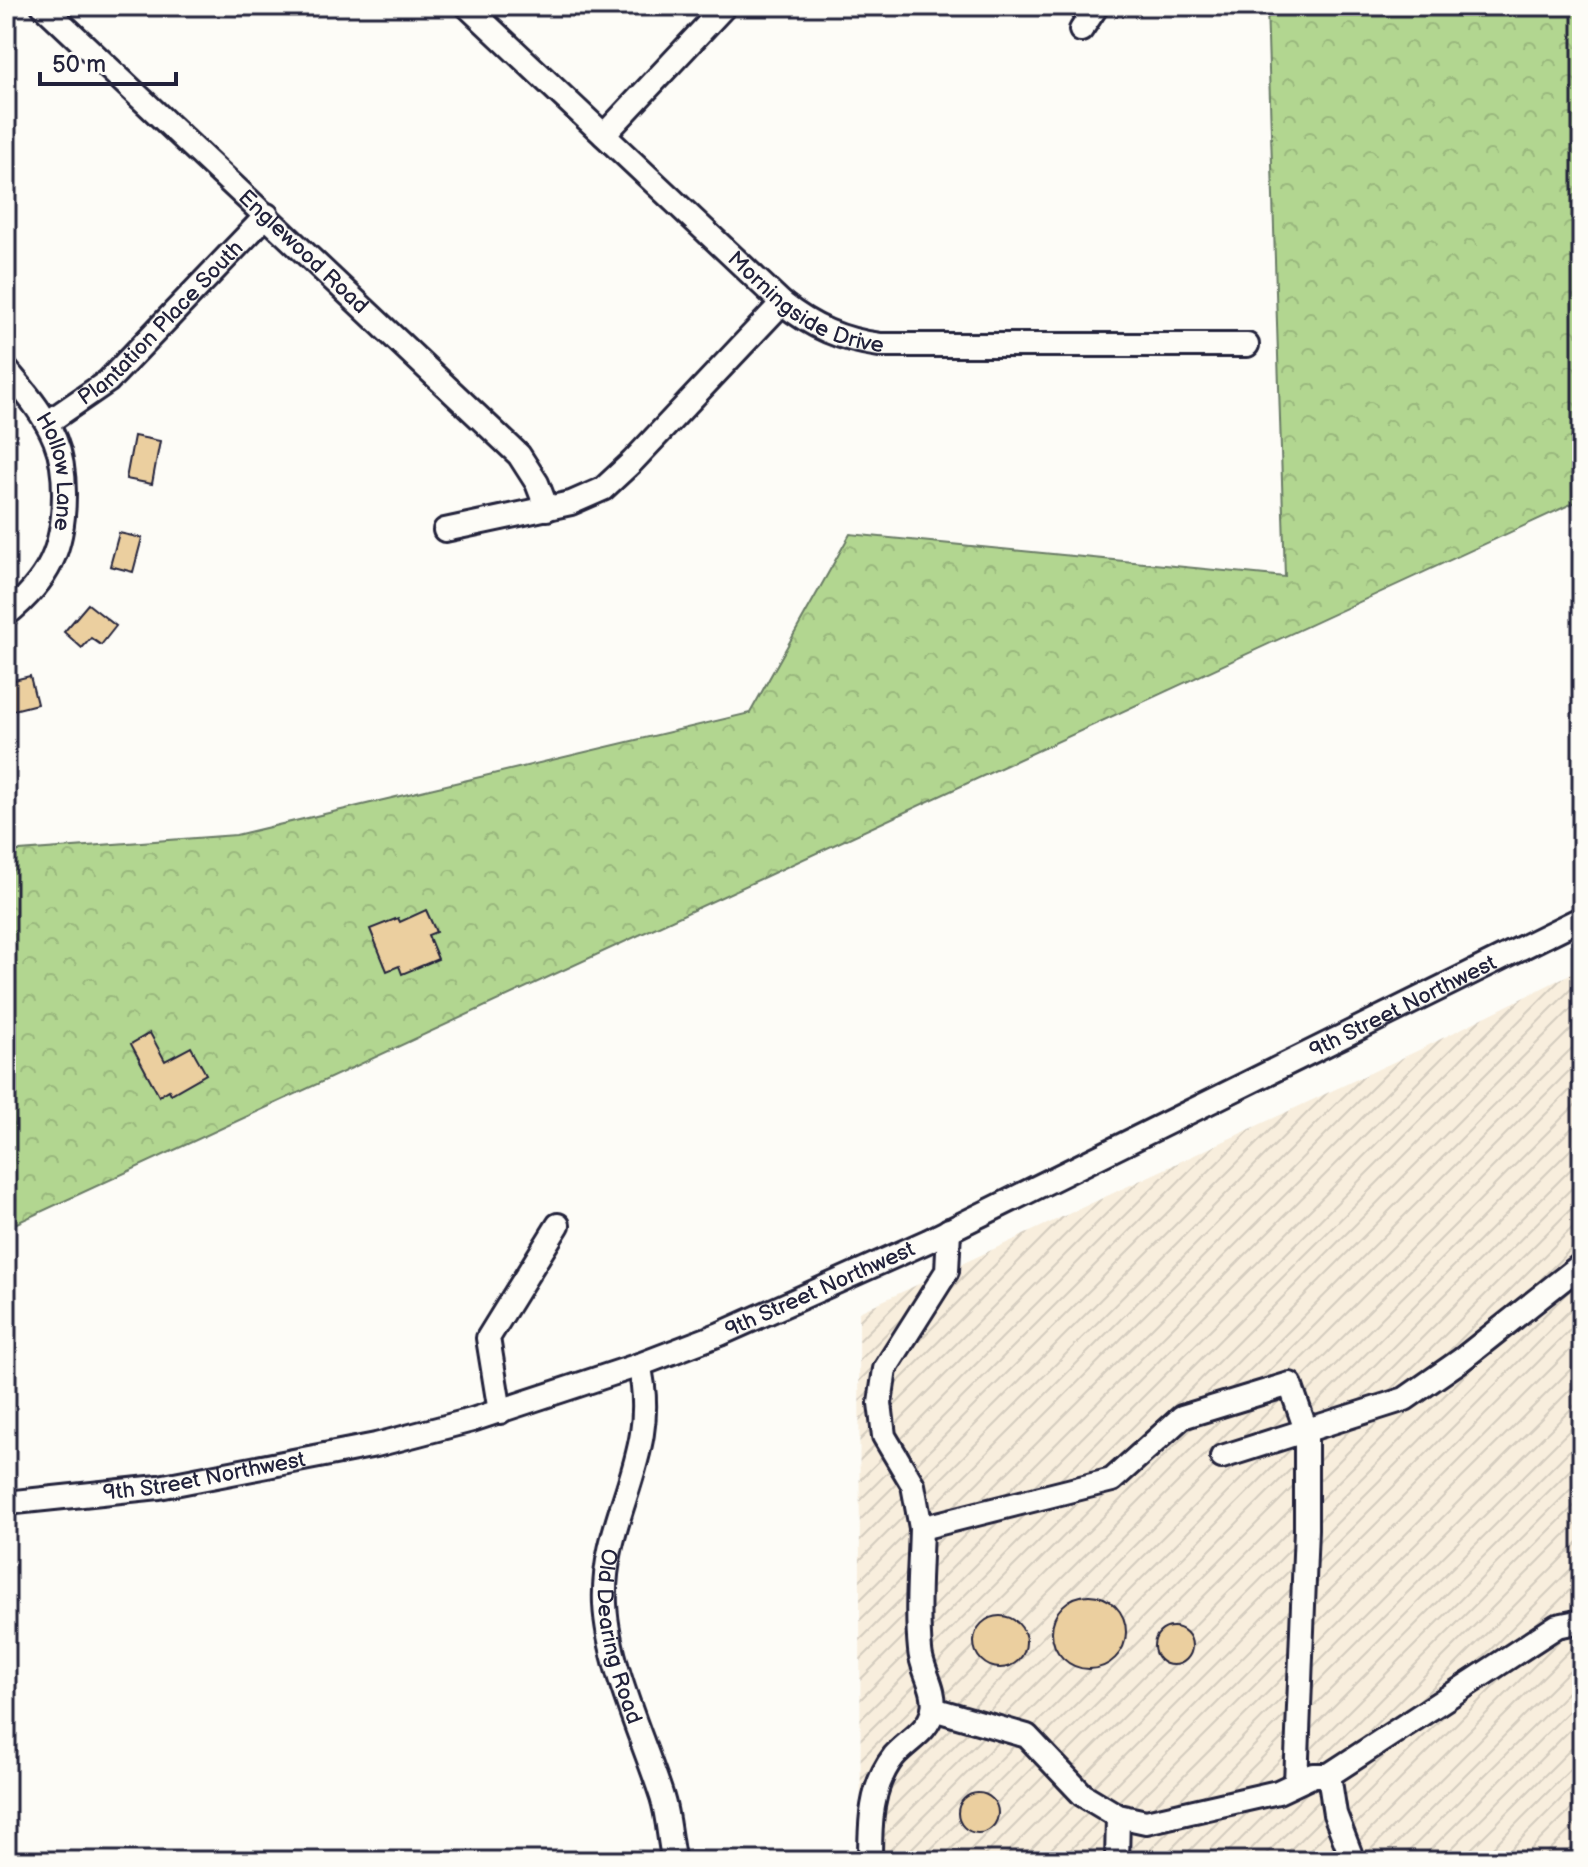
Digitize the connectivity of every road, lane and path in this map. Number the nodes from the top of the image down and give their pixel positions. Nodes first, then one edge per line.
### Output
1 (43, 6) edge
2 (467, 6) edge
3 (725, 6) edge
4 (1097, 6) edge
5 (1081, 30) dead end
6 (604, 135) junction
7 (267, 215) junction
8 (782, 303) junction
9 (1247, 345) dead end
10 (6, 369) edge
11 (47, 423) junction
12 (547, 509) junction
13 (445, 530) dead end
14 (6, 615) edge
15 (1582, 918) edge
16 (558, 1225) dead end
17 (949, 1230) junction
18 (1582, 1264) edge
19 (639, 1365) junction
20 (500, 1412) junction
21 (1306, 1430) junction
22 (1222, 1457) dead end
23 (6, 1503) edge
24 (921, 1528) junction
25 (1582, 1621) edge
26 (933, 1709) junction
27 (1329, 1775) junction
28 (1296, 1783) junction
29 (1118, 1816) junction
30 (673, 1857) dead end
31 (870, 1861) edge
32 (1117, 1861) edge
33 (1353, 1861) edge

1 - 7 street, Englewood Road
2 - 6 street, Morningside Drive
3 - 6 street
4 - 5 street
6 - 8 street, Morningside Drive
7 - 11 street, Plantation Place South
7 - 12 street, Englewood Road
8 - 9 street, Morningside Drive
8 - 12 street
10 - 11 street, Hollow Lane
11 - 14 street, Hollow Lane
12 - 13 street
15 - 17 street, 9th Street Northwest
16 - 20 street
17 - 19 street, 9th Street Northwest
17 - 24 street
18 - 21 street
19 - 20 street, 9th Street Northwest
19 - 30 street, Old Dearing Road
20 - 23 street, 9th Street Northwest
21 - 22 street
21 - 24 street
21 - 28 street
24 - 26 street
25 - 27 street
26 - 29 street
26 - 31 street
27 - 28 street
27 - 33 street
28 - 29 street
29 - 32 street

